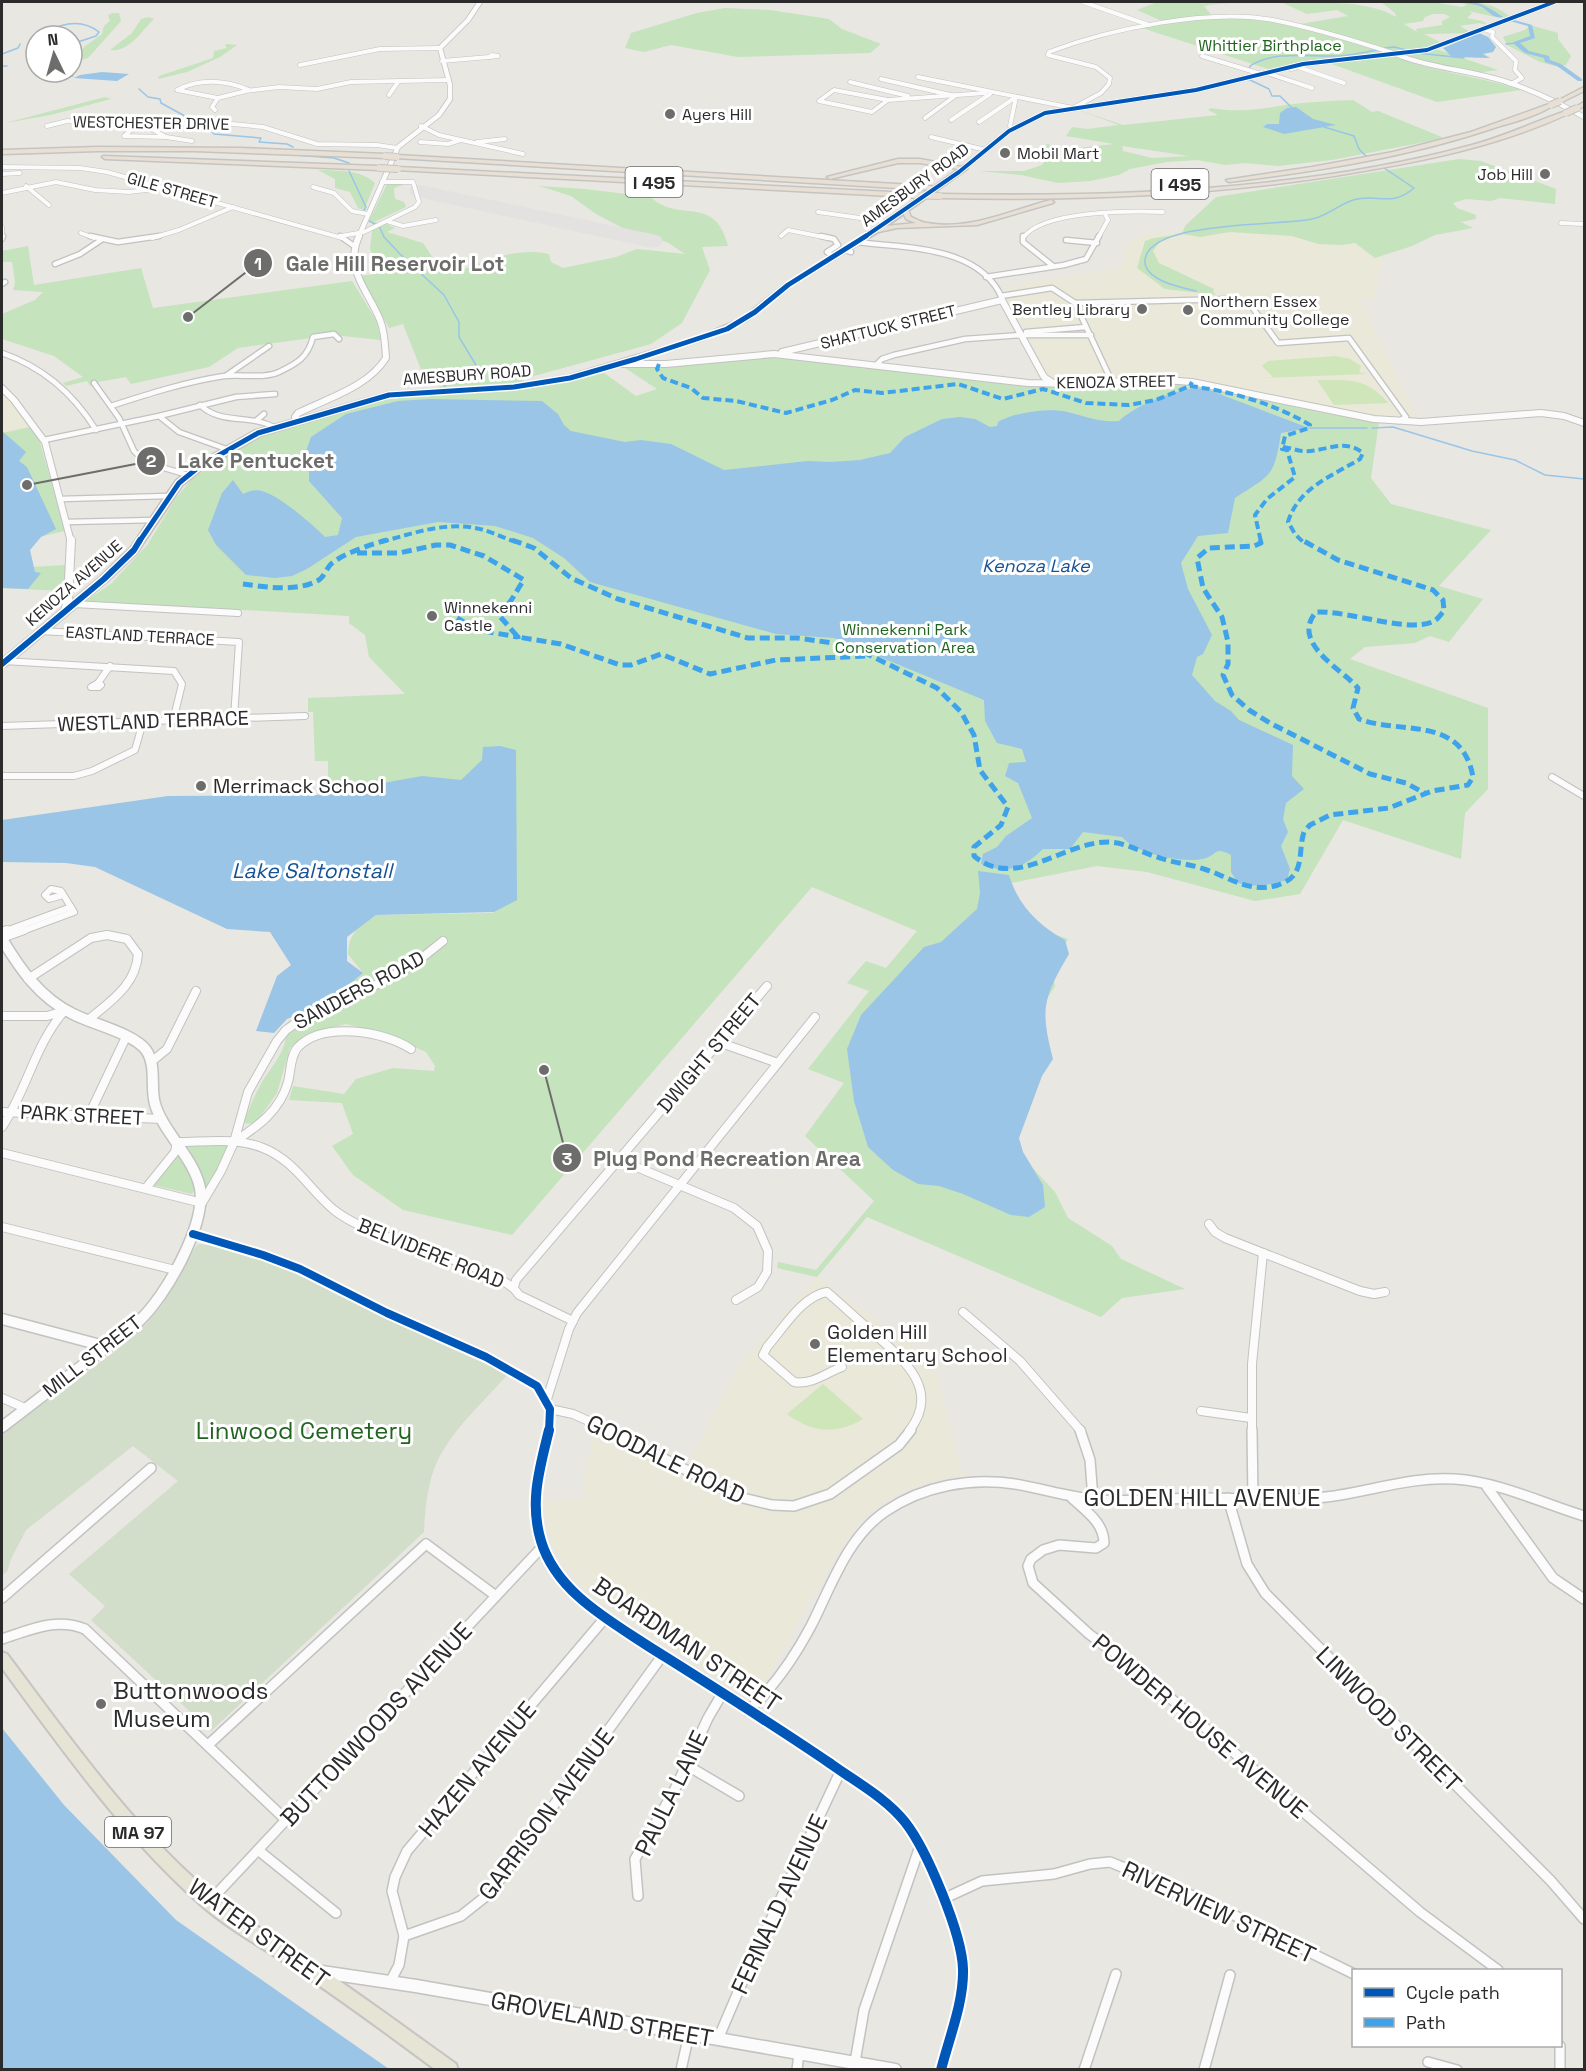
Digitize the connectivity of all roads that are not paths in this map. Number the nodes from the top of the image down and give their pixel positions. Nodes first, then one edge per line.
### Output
1 (480, 2) edge
2 (1083, 2) edge
3 (1554, 2) edge
4 (1149, 25) junction
5 (1484, 28) junction
6 (440, 48) junction
7 (1396, 54) junction
8 (1202, 56) dead end
9 (488, 58) dead end
10 (442, 61) junction
11 (300, 65) dead end
12 (1267, 73) junction
13 (1261, 74) junction
14 (918, 76) dead end
15 (881, 79) dead end
16 (449, 80) junction
17 (398, 82) junction
18 (850, 82) dead end
19 (1344, 83) dead end
20 (1511, 84) junction
21 (1312, 88) dead end
22 (1584, 89) edge
23 (249, 90) junction
24 (992, 93) junction
25 (389, 95) dead end
26 (953, 95) junction
27 (1016, 97) junction
28 (218, 98) junction
29 (916, 98) junction
30 (888, 100) junction
31 (1584, 104) edge
32 (1073, 108) junction
33 (215, 110) dead end
34 (145, 117) dead end
35 (1584, 117) edge
36 (925, 118) dead end
37 (951, 120) dead end
38 (979, 122) dead end
39 (116, 125) junction
40 (47, 126) dead end
41 (136, 126) junction
42 (146, 126) junction
43 (421, 126) junction
44 (1013, 129) junction
45 (158, 133) junction
46 (931, 136) dead end
47 (152, 137) junction
48 (166, 137) junction
49 (506, 139) dead end
50 (461, 140) junction
51 (192, 141) dead end
52 (420, 142) dead end
53 (469, 142) junction
54 (397, 148) junction
55 (986, 150) junction
56 (2, 152) edge
57 (523, 154) dead end
58 (2, 159) edge
59 (974, 160) junction
60 (945, 166) junction
61 (2, 167) edge
62 (963, 168) junction
63 (20, 172) dead end
64 (2, 174) edge
65 (702, 175) junction
66 (951, 178) junction
67 (382, 182) junction
68 (26, 186) junction
69 (313, 187) dead end
70 (164, 188) junction
71 (912, 191) junction
72 (940, 192) junction
73 (2, 193) edge
74 (1124, 195) junction
75 (963, 197) junction
76 (50, 205) dead end
77 (234, 207) junction
78 (905, 210) junction
79 (818, 212) dead end
80 (1163, 212) dead end
81 (368, 214) junction
82 (1106, 214) junction
83 (436, 220) dead end
84 (387, 221) junction
85 (889, 222) junction
86 (1561, 223) dead end
87 (917, 224) junction
88 (1584, 224) edge
89 (2, 227) edge
90 (874, 231) junction
91 (81, 233) dead end
92 (358, 234) junction
93 (339, 236) junction
94 (781, 236) dead end
95 (2, 238) edge
96 (101, 240) junction
97 (1066, 240) dead end
98 (859, 242) junction
99 (1096, 243) junction
100 (354, 246) junction
101 (834, 257) junction
102 (56, 264) dead end
103 (1053, 266) junction
104 (986, 277) junction
105 (1002, 298) junction
106 (1075, 303) junction
107 (1086, 327) junction
108 (1022, 334) junction
109 (1091, 335) junction
110 (339, 339) dead end
111 (269, 346) dead end
112 (2, 353) edge
113 (774, 354) junction
114 (642, 361) junction
115 (875, 366) junction
116 (225, 376) junction
117 (1044, 377) junction
118 (1028, 382) junction
119 (1112, 382) junction
120 (94, 383) dead end
121 (1053, 383) junction
122 (2, 388) edge
123 (275, 394) dead end
124 (200, 405) junction
125 (111, 406) junction
126 (264, 414) dead end
127 (159, 416) junction
128 (300, 419) junction
129 (257, 420) junction
130 (1399, 421) junction
131 (1584, 423) edge
132 (122, 424) junction
133 (274, 427) junction
134 (96, 430) junction
135 (44, 440) junction
136 (229, 450) junction
137 (188, 476) junction
138 (168, 496) junction
139 (61, 499) junction
140 (155, 520) junction
141 (67, 522) junction
142 (74, 604) junction
143 (65, 611) junction
144 (238, 613) dead end
145 (40, 630) junction
146 (3, 663) edge
147 (110, 666) junction
148 (98, 683) dead end
149 (305, 717) dead end
150 (234, 718) junction
151 (173, 721) junction
152 (143, 722) junction
153 (2, 726) edge
154 (2, 776) edge
155 (1552, 777) dead end
156 (1584, 796) edge
157 (63, 895) dead end
158 (72, 909) junction
159 (2, 932) edge
160 (2, 938) edge
161 (443, 941) dead end
162 (28, 978) junction
163 (767, 986) dead end
164 (196, 991) dead end
165 (65, 1010) junction
166 (2, 1016) edge
167 (815, 1017) dead end
168 (87, 1021) junction
169 (126, 1037) junction
170 (718, 1042) junction
171 (411, 1049) dead end
172 (151, 1062) junction
173 (778, 1063) junction
174 (2, 1112) edge
175 (13, 1112) junction
176 (89, 1115) junction
177 (162, 1119) junction
178 (2, 1127) edge
179 (177, 1142) junction
180 (234, 1142) junction
181 (2, 1154) edge
182 (620, 1160) junction
183 (679, 1184) junction
184 (146, 1188) junction
185 (202, 1203) junction
186 (1209, 1224) dead end
187 (2, 1227) edge
188 (193, 1234) junction
189 (1263, 1253) junction
190 (175, 1270) junction
191 (513, 1287) junction
192 (1385, 1292) dead end
193 (736, 1300) dead end
194 (963, 1312) dead end
195 (2, 1319) edge
196 (573, 1321) junction
197 (108, 1347) junction
198 (842, 1367) dead end
199 (2, 1398) edge
200 (546, 1399) junction
201 (25, 1408) junction
202 (550, 1409) junction
203 (1201, 1411) dead end
204 (1251, 1418) junction
205 (2, 1427) edge
206 (151, 1468) dead end
207 (1487, 1487) junction
208 (1072, 1498) junction
209 (1228, 1498) junction
210 (1093, 1499) junction
211 (1252, 1499) junction
212 (1584, 1516) edge
213 (543, 1546) junction
214 (496, 1596) junction
215 (2, 1598) edge
216 (1584, 1599) edge
217 (605, 1618) junction
218 (2, 1640) edge
219 (662, 1656) junction
220 (2, 1658) edge
221 (722, 1694) junction
222 (748, 1711) junction
223 (207, 1745) junction
224 (688, 1766) junction
225 (841, 1770) junction
226 (739, 1796) dead end
227 (286, 1820) junction
228 (920, 1846) junction
229 (258, 1850) junction
230 (638, 1896) dead end
231 (944, 1899) junction
232 (209, 1902) junction
233 (336, 1913) dead end
234 (1584, 1918) edge
235 (404, 1936) junction
236 (1495, 1969) edge
237 (309, 1970) junction
238 (1116, 1974) dead end
239 (1352, 1974) edge
240 (1230, 1975) dead end
241 (390, 1982) junction
242 (689, 2034) junction
243 (718, 2039) junction
244 (1560, 2047) edge
245 (799, 2053) junction
246 (855, 2062) junction
247 (1428, 2062) dead end
248 (450, 2070) edge
249 (681, 2070) edge
250 (797, 2070) edge
251 (895, 2070) edge
252 (941, 2070) edge
253 (1083, 2070) edge
254 (1204, 2070) edge
255 (1457, 2070) edge
256 (1560, 2070) edge

1 - 6 main road
2 - 4 street
3 - 5 main road, AMESBURY ROAD
4 - 7 street
4 - 32 street
5 - 7 main road, AMESBURY ROAD
5 - 20 street
6 - 10 main road
6 - 11 street
7 - 12 main road, AMESBURY ROAD
7 - 20 main road
8 - 13 street
9 - 10 street
10 - 16 main road
12 - 13 main road, AMESBURY ROAD
12 - 19 street
12 - 21 street
13 - 32 main road, AMESBURY ROAD
14 - 24 street
15 - 26 street
16 - 17 street
16 - 43 main road
17 - 23 street
17 - 25 street
18 - 29 street
20 - 35 main road
22 - 72 highway, I 495, bridge
23 - 28 street
23 - 28 street
24 - 26 street
24 - 27 street
24 - 37 street
26 - 29 street
26 - 36 street
27 - 32 street
27 - 38 street
27 - 44 street
28 - 33 street
29 - 30 street
30 - 30 street
31 - 74 highway, I 495, bridge
32 - 44 main road, AMESBURY ROAD
34 - 39 street
39 - 40 street, WESTCHESTER DRIVE
39 - 41 street, WESTCHESTER DRIVE
41 - 42 street, WESTCHESTER DRIVE
41 - 47 street
42 - 45 street
42 - 54 street, WESTCHESTER DRIVE
43 - 50 street
43 - 54 main road
44 - 55 main road, AMESBURY ROAD
45 - 47 street
45 - 48 street
46 - 55 street
47 - 48 street
48 - 51 street
49 - 53 street
50 - 52 street
50 - 53 street
53 - 57 street
54 - 67 main road
55 - 59 main road, AMESBURY ROAD
56 - 65 highway, I 495, bridge
58 - 71 highway, I 495, bridge
59 - 60 highway
59 - 62 main road, AMESBURY ROAD
60 - 62 highway
60 - 65 highway
60 - 66 highway
60 - 71 highway
61 - 70 street, GILE STREET
62 - 66 main road, AMESBURY ROAD
63 - 64 street
65 - 71 highway, I 495
66 - 78 main road, AMESBURY ROAD
67 - 81 main road
67 - 84 street, GILE STREET
68 - 70 street
68 - 73 street
68 - 76 street
69 - 81 street
70 - 77 street, GILE STREET
71 - 72 highway, I 495, bridge
71 - 72 highway, I 495
72 - 75 highway, I 495
74 - 75 highway, I 495
74 - 87 highway
75 - 87 highway
77 - 93 street, GILE STREET
77 - 96 street
78 - 85 main road, AMESBURY ROAD
78 - 87 highway
79 - 85 street
80 - 82 street
81 - 92 main road
82 - 99 street
82 - 103 street
83 - 84 street
84 - 92 street, GILE STREET
85 - 87 highway
85 - 90 main road, AMESBURY ROAD
86 - 88 street
87 - 90 highway
89 - 95 street
90 - 98 main road, AMESBURY ROAD
91 - 96 street
92 - 93 street, GILE STREET
92 - 100 main road
93 - 100 street, GILE STREET
94 - 101 street
96 - 102 street
97 - 99 street
98 - 101 main road, AMESBURY ROAD
98 - 104 street
99 - 103 street
100 - 128 main road
101 - 114 main road, AMESBURY ROAD
103 - 104 street
104 - 105 street
105 - 106 street
105 - 108 main road
105 - 113 main road, SHATTUCK STREET
106 - 107 street
106 - 130 street
107 - 108 street
107 - 109 street
108 - 109 street
108 - 115 street
108 - 117 main road
109 - 119 street
110 - 116 street
111 - 116 street
112 - 134 street
113 - 114 main road, KENOZA STREET
113 - 115 main road, KENOZA STREET
114 - 128 main road, AMESBURY ROAD
115 - 118 main road, KENOZA STREET
116 - 125 street
117 - 118 main road
117 - 121 main road
118 - 121 main road, KENOZA STREET
119 - 121 main road, KENOZA STREET
119 - 130 main road, KENOZA STREET
120 - 125 street
122 - 135 main road
123 - 124 street
124 - 127 street
124 - 129 street
125 - 132 street
126 - 129 street
127 - 132 street
127 - 136 street
128 - 133 main road, KENOZA AVENUE
129 - 133 street
130 - 131 main road, KENOZA STREET
132 - 134 street
132 - 137 street
133 - 136 main road, KENOZA AVENUE
134 - 135 street
135 - 139 main road
136 - 137 main road, KENOZA AVENUE
137 - 138 main road, KENOZA AVENUE
138 - 139 street
138 - 140 main road, KENOZA AVENUE
139 - 141 main road
140 - 141 street
140 - 142 main road, KENOZA AVENUE
141 - 143 main road
142 - 143 main road, KENOZA AVENUE
142 - 144 street
143 - 145 main road, KENOZA AVENUE
145 - 146 main road, KENOZA AVENUE
145 - 150 street, EASTLAND TERRACE
146 - 147 street
147 - 148 street
147 - 151 street
149 - 150 street, WESTLAND TERRACE
150 - 151 street, WESTLAND TERRACE
151 - 152 street, WESTLAND TERRACE
152 - 153 street, WESTLAND TERRACE
152 - 154 street
155 - 156 street
157 - 158 street
158 - 159 street
158 - 160 street
160 - 162 main road
161 - 180 street, SANDERS ROAD
162 - 165 main road
162 - 168 street
163 - 170 street, DWIGHT STREET
164 - 172 street
165 - 166 street
165 - 168 main road
165 - 175 street
167 - 173 street
168 - 169 main road
169 - 172 main road
169 - 176 street
170 - 173 street
170 - 182 street, DWIGHT STREET
171 - 180 street
172 - 177 main road
173 - 183 street
174 - 175 street, PARK STREET
175 - 176 street, PARK STREET
175 - 178 street
176 - 177 street, PARK STREET
177 - 179 main road
179 - 180 street, BELVIDERE ROAD
179 - 184 street
179 - 185 main road
180 - 185 street, SANDERS ROAD
180 - 191 street, BELVIDERE ROAD
181 - 184 street
182 - 183 street
182 - 191 street, DWIGHT STREET
183 - 193 street
183 - 196 street
184 - 185 street
185 - 188 main road, MILL STREET
186 - 189 street
187 - 190 street
188 - 190 main road, MILL STREET
188 - 200 street, BOARDMAN STREET
189 - 192 street
189 - 204 street
190 - 197 main road, MILL STREET
191 - 196 street, BELVIDERE ROAD
194 - 210 street
195 - 197 main road
196 - 200 street
197 - 201 main road, MILL STREET
198 - 202 street, GOODALE ROAD
199 - 201 street
200 - 202 street, BOARDMAN STREET
201 - 205 main road, MILL STREET
202 - 213 street, BOARDMAN STREET
203 - 204 street
204 - 211 street
206 - 215 street
207 - 211 street, GOLDEN HILL AVENUE
207 - 212 street, GOLDEN HILL AVENUE
207 - 216 street
208 - 210 street, GOLDEN HILL AVENUE
208 - 222 street, GOLDEN HILL AVENUE
208 - 236 street, POWDER HOUSE AVENUE
209 - 210 street, GOLDEN HILL AVENUE
209 - 211 street, GOLDEN HILL AVENUE
209 - 234 street, LINWOOD STREET
213 - 214 street, BUTTONWOODS AVENUE
213 - 217 street, BOARDMAN STREET
214 - 223 street
214 - 227 street, BUTTONWOODS AVENUE
217 - 219 street, BOARDMAN STREET
217 - 235 street, HAZEN AVENUE
218 - 223 street
219 - 221 street, BOARDMAN STREET
219 - 235 street, GARRISON AVENUE
220 - 232 main road, WATER STREET / MA 97
221 - 222 street, BOARDMAN STREET
221 - 224 street, PAULA LANE
222 - 225 street, BOARDMAN STREET
223 - 227 street
224 - 226 street
224 - 230 street, PAULA LANE
225 - 228 street, BOARDMAN STREET
225 - 243 street, FERNALD AVENUE
227 - 229 street, BUTTONWOODS AVENUE
228 - 231 street, BOARDMAN STREET
228 - 246 street
229 - 232 street, BUTTONWOODS AVENUE
229 - 233 street
231 - 239 street, RIVERVIEW STREET
231 - 252 street, BOARDMAN STREET
232 - 237 main road, WATER STREET / MA 97
235 - 241 street
237 - 241 main road, GROVELAND STREET
237 - 248 main road, WATER STREET / MA 97
238 - 253 street
240 - 254 street
241 - 242 main road, GROVELAND STREET
242 - 243 main road, GROVELAND STREET
242 - 249 street
243 - 245 main road, GROVELAND STREET
244 - 256 street
245 - 246 main road, GROVELAND STREET
245 - 250 street
246 - 251 main road, GROVELAND STREET
247 - 255 street

